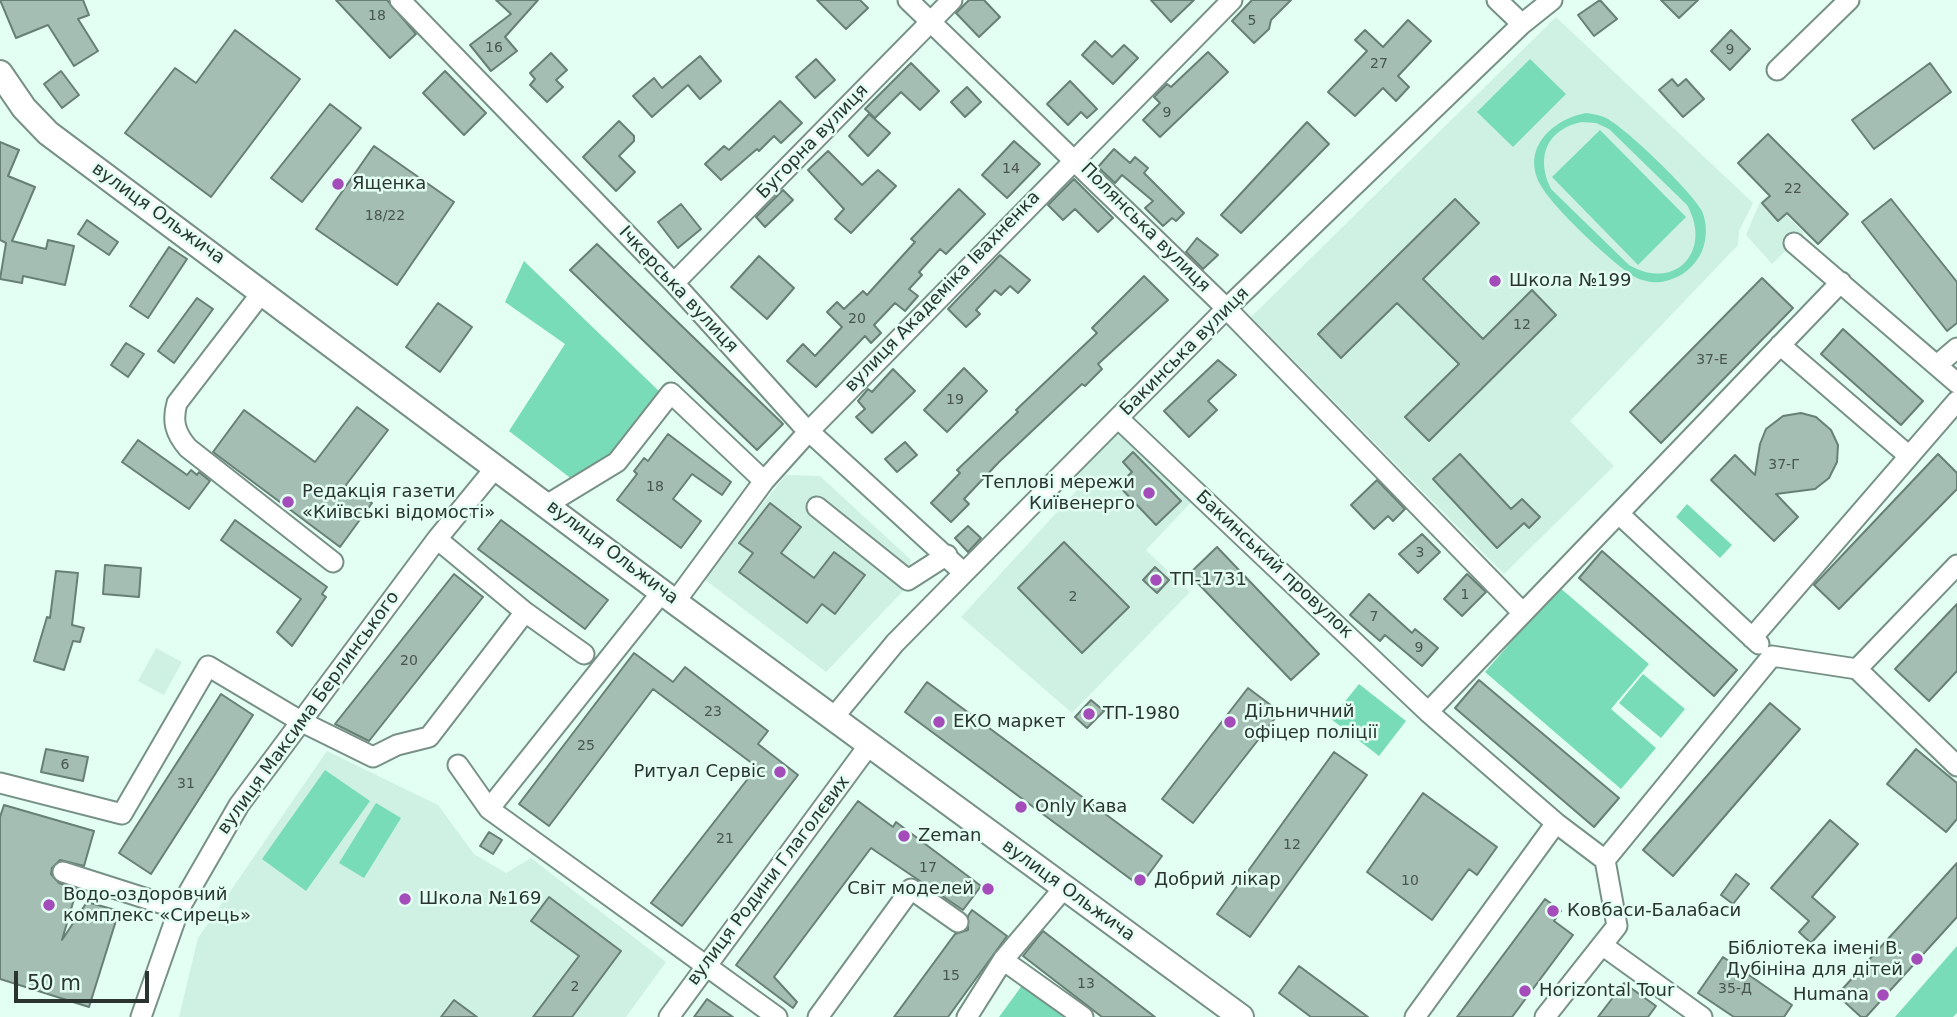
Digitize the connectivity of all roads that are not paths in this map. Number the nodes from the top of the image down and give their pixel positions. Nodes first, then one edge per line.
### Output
1 (400, 0) edge
2 (908, 0) edge
3 (952, 0) edge
4 (1232, 0) edge
5 (1497, 0) edge
6 (1552, 0) edge
7 (1849, 0) edge
8 (929, 23) junction
9 (1522, 24) junction
10 (1777, 71) dead end
11 (0, 73) edge
12 (1074, 158) junction
13 (1794, 243) dead end
14 (1841, 282) junction
15 (674, 283) junction
16 (263, 291) junction
17 (1226, 309) junction
18 (1780, 345) junction
19 (1957, 348) edge
20 (1937, 365) junction
21 (1957, 383) edge
22 (1957, 401) edge
23 (1119, 419) junction
24 (809, 431) junction
25 (1909, 456) junction
26 (496, 467) junction
27 (764, 481) junction
28 (548, 504) junction
29 (817, 507) dead end
30 (1619, 514) junction
31 (437, 539) junction
32 (947, 555) junction
33 (333, 562) dead end
34 (1957, 565) edge
35 (964, 573) junction
36 (669, 597) junction
37 (525, 612) junction
38 (1524, 613) junction
39 (1752, 638) junction
40 (584, 654) dead end
41 (1772, 656) junction
42 (1857, 669) junction
43 (1428, 712) junction
44 (833, 718) junction
45 (302, 722) junction
46 (869, 745) junction
47 (458, 765) dead end
48 (1957, 766) edge
49 (0, 783) edge
50 (489, 809) junction
51 (1556, 823) junction
52 (1605, 860) junction
53 (63, 872) dead end
54 (1064, 888) junction
55 (179, 909) junction
56 (958, 922) dead end
57 (1602, 945) junction
58 (1003, 960) junction
59 (707, 965) junction
60 (141, 1017) edge
61 (669, 1017) edge
62 (777, 1017) edge
63 (818, 1017) edge
64 (967, 1017) edge
65 (1083, 1017) edge
66 (1241, 1017) edge
67 (1415, 1017) edge
68 (1545, 1017) edge
69 (1702, 1017) edge

1 - 15 street, Ічкерська вулиця
2 - 8 street, Полянська вулиця
3 - 8 street, Бугорна вулиця
4 - 12 street, вулиця Академіка Івахненка
5 - 9 street
6 - 9 street, Бакинська вулиця
7 - 10 street
8 - 12 street, Полянська вулиця
8 - 15 street, Бугорна вулиця
9 - 17 street, Бакинська вулиця
11 - 16 main road, вулиця Ольжича
12 - 17 street, Полянська вулиця
12 - 24 street, вулиця Академіка Івахненка
13 - 14 street
14 - 18 street
14 - 20 street
15 - 24 street, Ічкерська вулиця
16 - 26 main road, вулиця Ольжича
16 - 33 street
17 - 23 street, Бакинська вулиця
17 - 38 street, Полянська вулиця
18 - 25 street
18 - 30 street
19 - 20 street
20 - 21 street
22 - 25 street
23 - 35 street, Бакинська вулиця
23 - 43 street, Бакинський провулок
24 - 27 street, вулиця Академіка Івахненка
24 - 32 street, Ічкерська вулиця
25 - 39 street
26 - 28 main road, вулиця Ольжича
26 - 31 street, вулиця Максима Берлинського
27 - 28 street
27 - 36 street, вулиця Академіка Івахненка
28 - 36 main road, вулиця Ольжича
29 - 32 street
30 - 38 street
30 - 39 street
31 - 37 street
31 - 45 street, вулиця Максима Берлинського
32 - 35 street, Ічкерська вулиця
34 - 42 street
35 - 44 street, Бакинська вулиця
36 - 44 main road, вулиця Ольжича
36 - 50 street, вулиця Академіка Івахненка
37 - 40 street
37 - 45 street
38 - 43 street
39 - 41 street
41 - 42 street
41 - 52 street
42 - 48 street
43 - 51 street, Бакинський провулок
44 - 46 main road, вулиця Ольжича
45 - 49 street
45 - 55 street, вулиця Максима Берлинського
46 - 54 main road, вулиця Ольжича
46 - 59 street, вулиця Родини Глаголєвих
47 - 50 street
50 - 59 street
51 - 52 street, Бакинський провулок
51 - 67 street
52 - 57 street
53 - 55 street
54 - 58 street
54 - 66 main road, вулиця Ольжича
55 - 60 street, вулиця Максима Берлинського
56 - 63 street
57 - 68 street
57 - 69 street
58 - 64 street
58 - 65 street
59 - 61 street, вулиця Родини Глаголєвих
59 - 62 street

